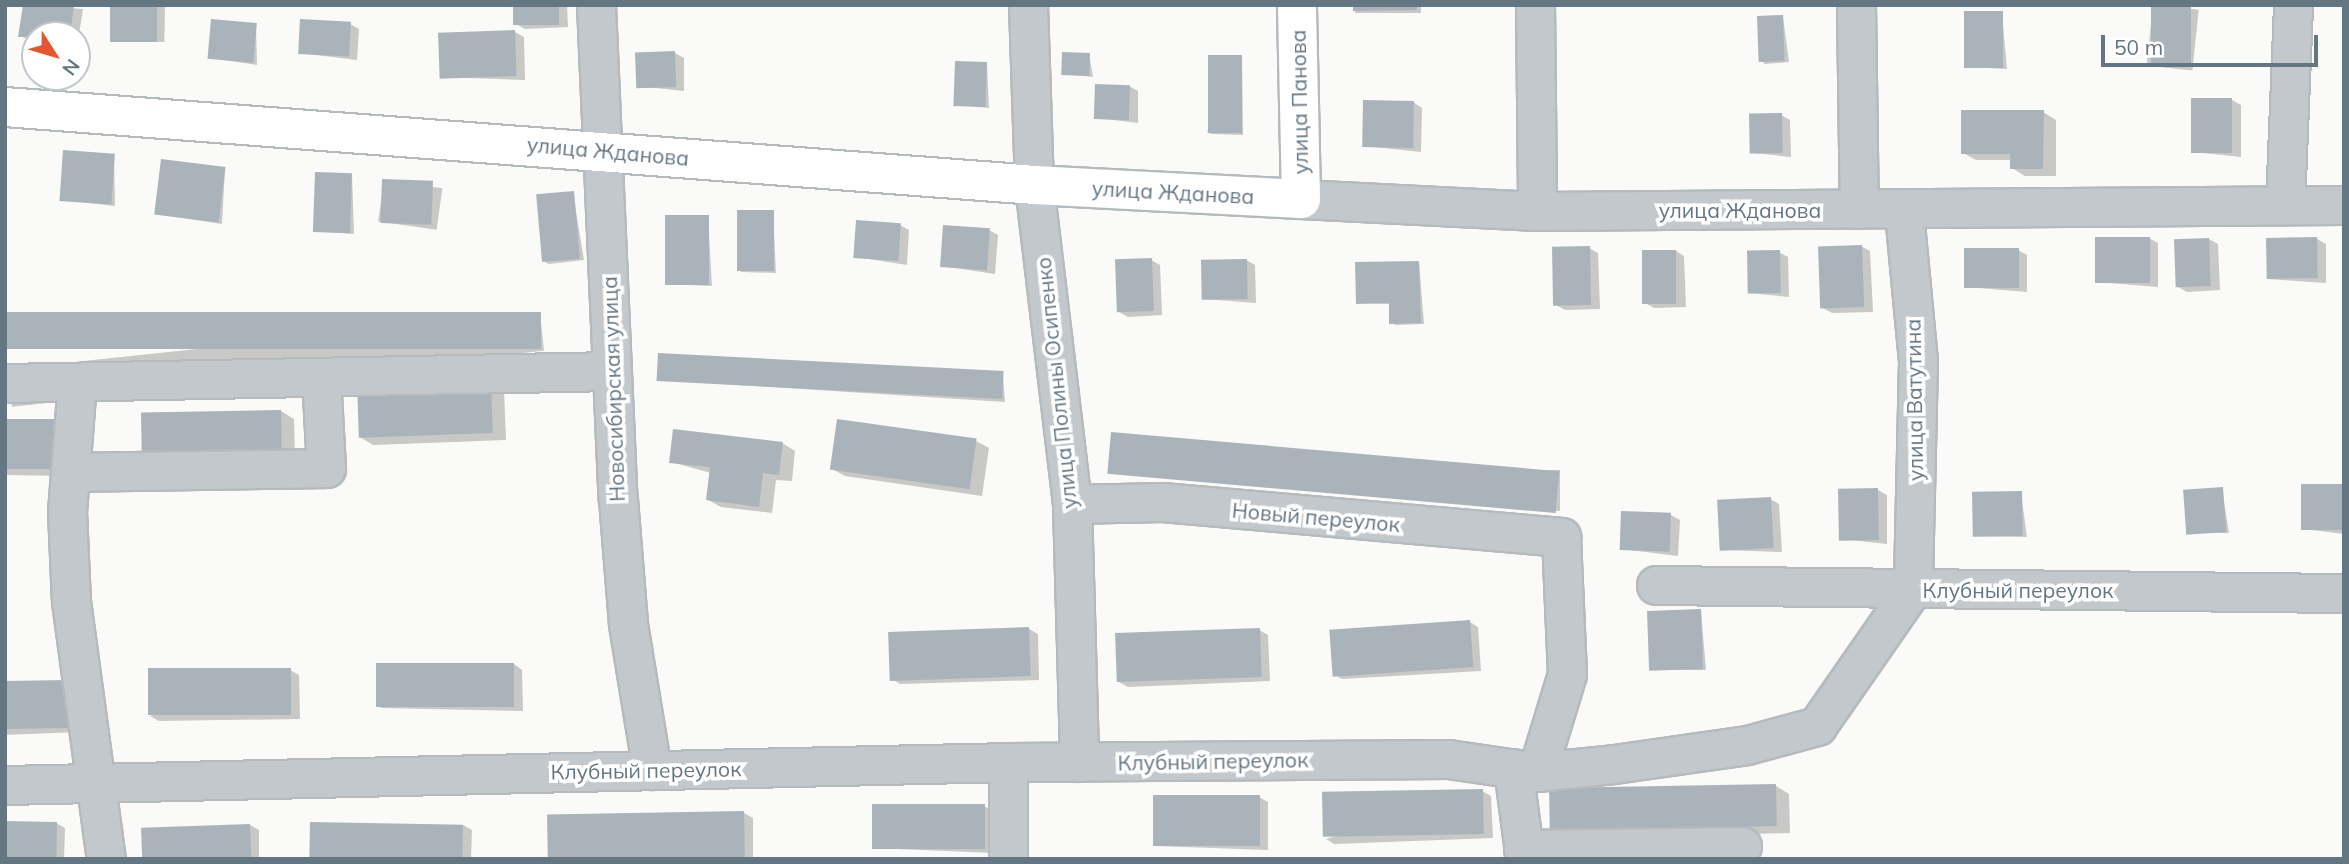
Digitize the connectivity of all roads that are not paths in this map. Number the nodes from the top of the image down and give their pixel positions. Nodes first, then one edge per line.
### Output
1 (596, 5) edge
2 (1028, 5) edge
3 (1297, 5) edge
4 (1535, 5) edge
5 (1856, 5) edge
6 (2293, 5) edge
7 (5, 107) edge
8 (605, 149) junction
9 (1034, 185) junction
10 (1301, 199) junction
11 (2285, 205) junction
12 (2344, 205) edge
13 (1859, 209) junction
14 (1537, 211) junction
15 (1904, 213) junction
16 (612, 371) junction
17 (321, 377) junction
18 (77, 382) junction
19 (5, 383) edge
20 (70, 472) junction
21 (1072, 504) junction
22 (1656, 585) dead end
23 (1913, 588) junction
24 (2344, 593) edge
25 (1007, 762) junction
26 (1079, 762) junction
27 (652, 770) junction
28 (1525, 770) junction
29 (100, 783) junction
30 (5, 785) edge
31 (1742, 846) dead end
32 (1524, 854) edge
33 (106, 859) edge
34 (1008, 859) edge

1 - 8 street, Новосибирская улица
2 - 9 street, улица Полины Осипенко
3 - 10 main road, улица Панова
4 - 14 street
5 - 13 street
6 - 11 street
7 - 8 main road, улица Жданова
8 - 9 main road, улица Жданова
8 - 16 street, Новосибирская улица
9 - 10 main road, улица Жданова
9 - 21 street, улица Полины Осипенко
10 - 14 street, улица Жданова
11 - 12 street, улица Жданова
11 - 15 street, улица Жданова
13 - 14 street, улица Жданова
13 - 15 street, улица Жданова
15 - 23 street, улица Ватутина
16 - 17 street
16 - 27 street, Новосибирская улица
17 - 18 street
17 - 20 street
18 - 19 street
18 - 20 street
20 - 29 street
21 - 26 street, улица Полины Осипенко
21 - 28 street, Новый переулок
22 - 23 street
23 - 24 street, Клубный переулок
23 - 28 street, Клубный переулок
25 - 26 street, Клубный переулок
25 - 27 street, Клубный переулок
25 - 34 street
26 - 28 street, Клубный переулок
27 - 29 street, Клубный переулок
28 - 32 street
29 - 30 street, Клубный переулок
29 - 33 street
31 - 32 street

